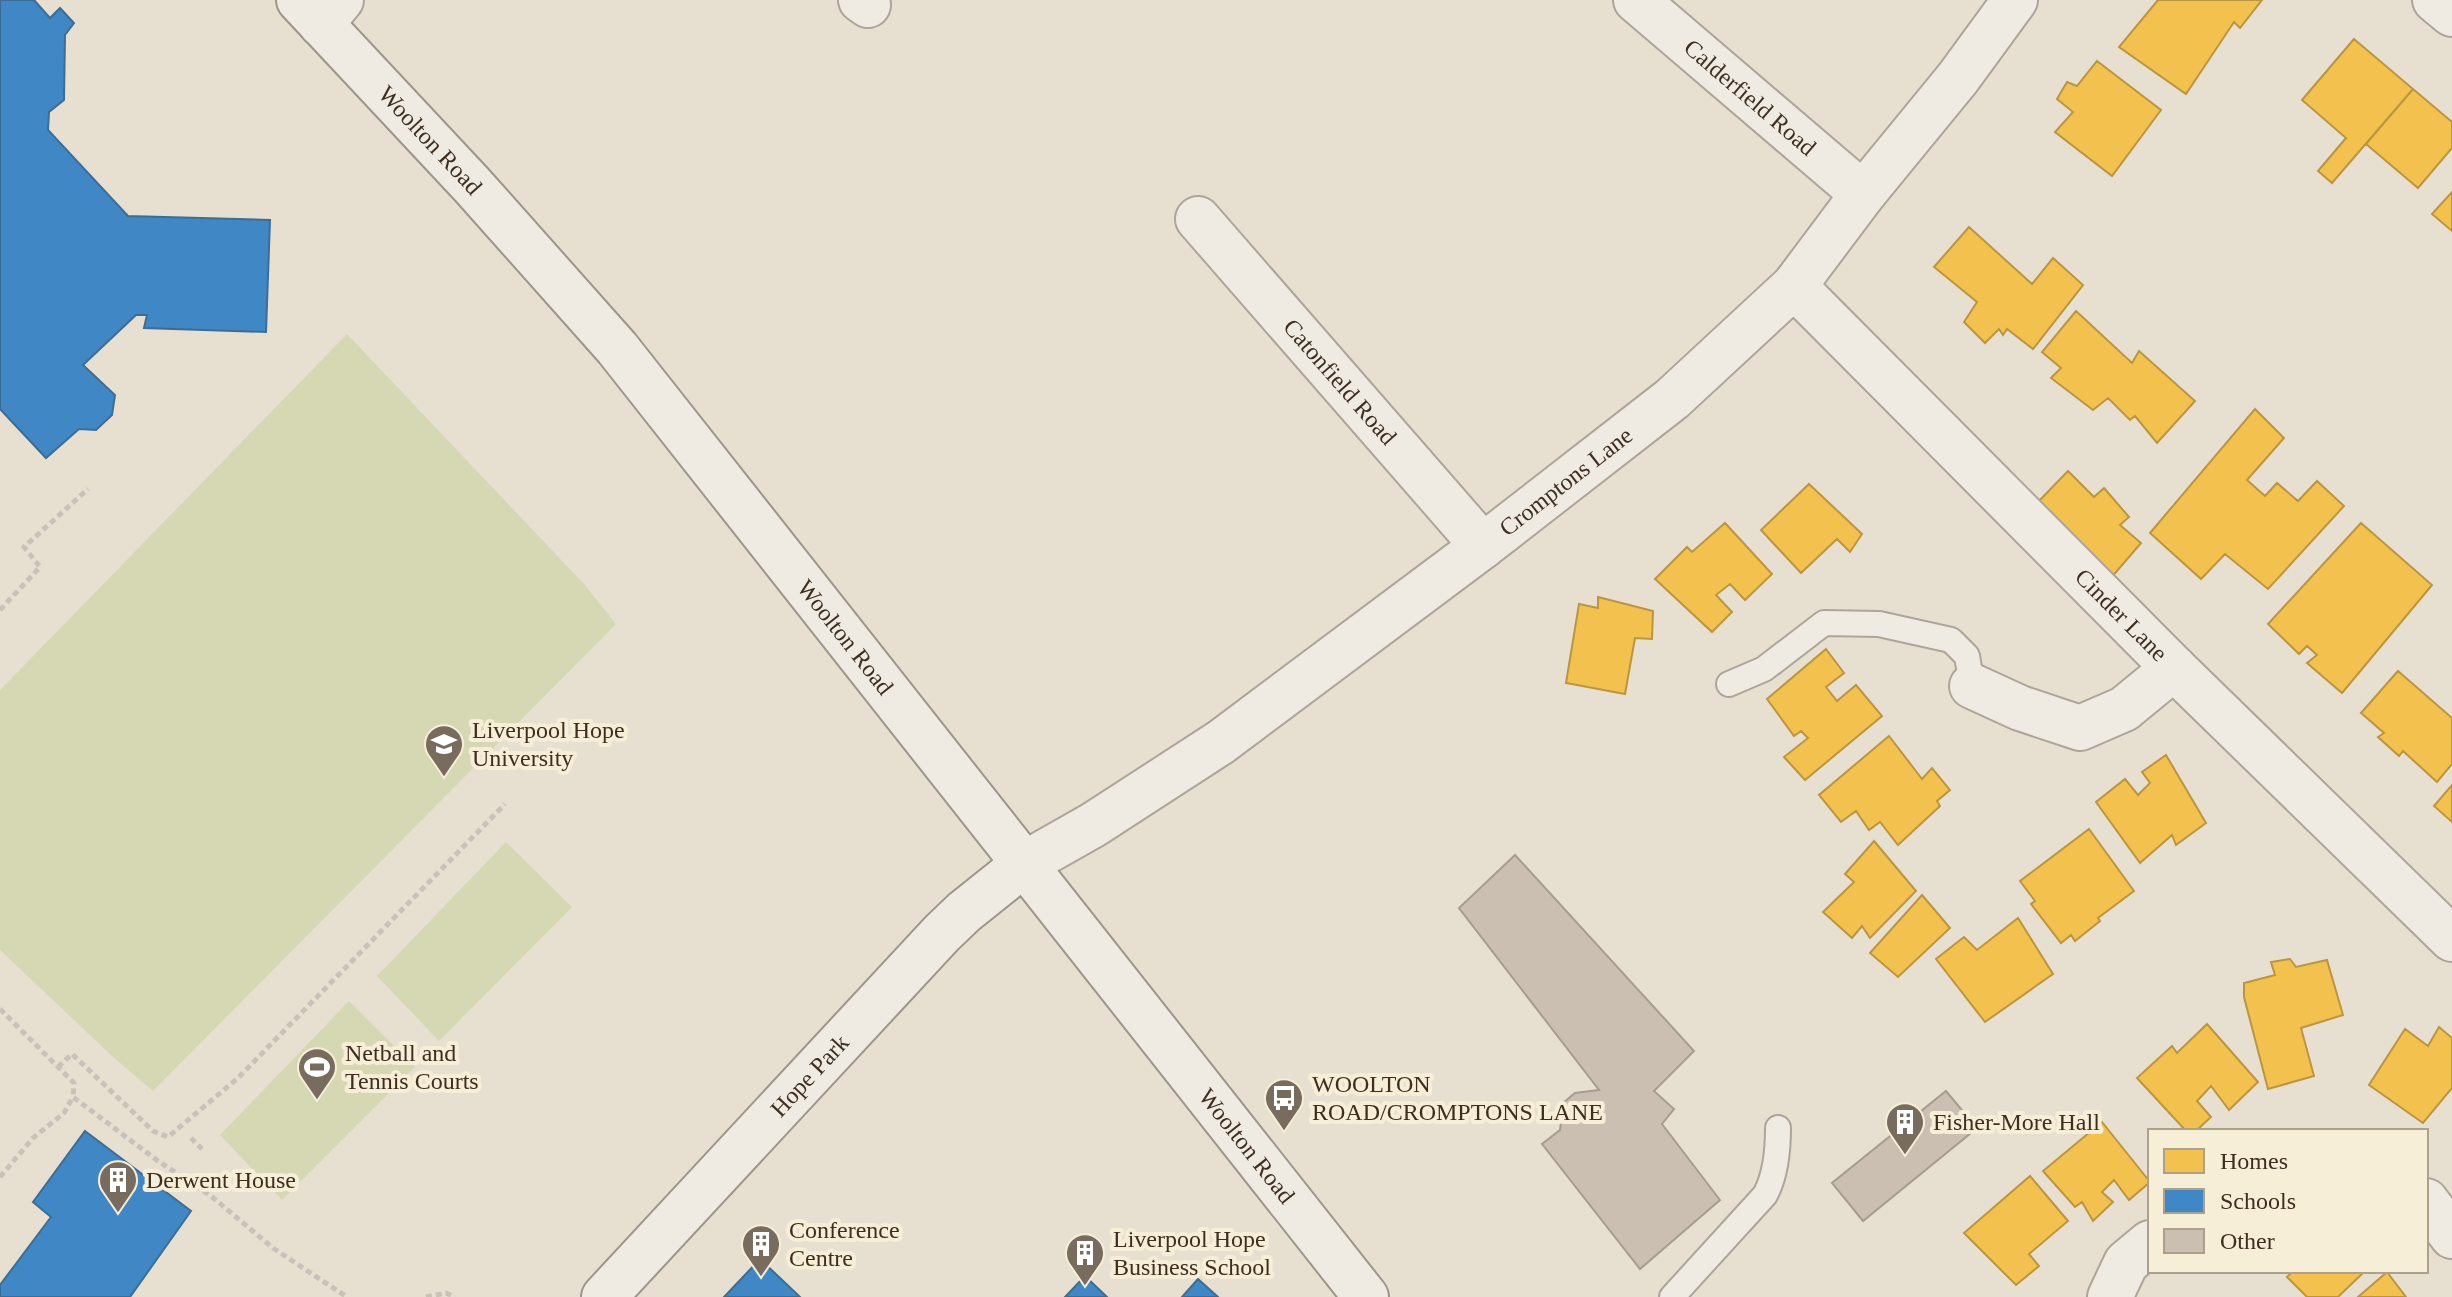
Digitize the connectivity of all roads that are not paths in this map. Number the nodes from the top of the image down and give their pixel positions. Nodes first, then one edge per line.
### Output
1 (1636, 0) edge
2 (2015, 0) edge
3 (2435, 0) edge
4 (321, 8) edge
5 (2452, 14) edge
6 (1863, 194) junction
7 (1198, 219) dead end
8 (1794, 286) junction
9 (1483, 546) junction
10 (2174, 668) junction
11 (1729, 684) dead end
12 (1972, 686) joint
13 (1024, 864) junction
14 (2452, 939) edge
15 (1778, 1128) dead end
16 (2428, 1204) edge
17 (2452, 1236) edge
18 (2148, 1245) edge
19 (604, 1297) edge
20 (1366, 1297) edge
21 (1672, 1297) edge
22 (2110, 1297) edge

1 - 6 street, Calderfield Road
2 - 6 street, Cromptons Lane
3 - 5 street
4 - 13 street, Woolton Road
6 - 8 street, Cromptons Lane
7 - 9 street, Catonfield Road
8 - 9 street, Cromptons Lane
8 - 10 street, Cinder Lane
9 - 13 street, Cromptons Lane
10 - 12 street
10 - 14 street, Cinder Lane
11 - 12 lane
13 - 19 street, Hope Park
13 - 20 street, Woolton Road
15 - 21 lane
16 - 17 street
18 - 22 street

